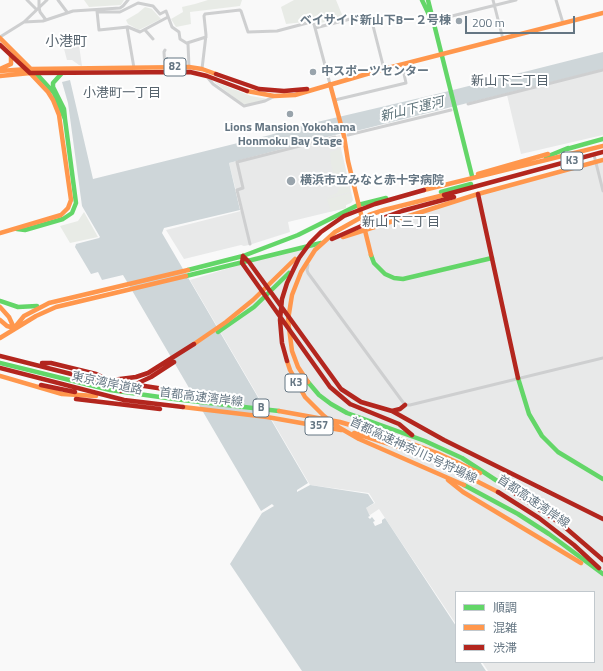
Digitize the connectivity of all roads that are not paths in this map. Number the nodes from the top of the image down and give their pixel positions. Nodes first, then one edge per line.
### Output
1 (27, 0) edge
2 (39, 0) edge
3 (47, 0) edge
4 (58, 0) edge
5 (128, 0) edge
6 (422, 0) edge
7 (428, 0) edge
8 (493, 0) edge
9 (516, 0) edge
10 (556, 0) edge
11 (494, 6) junction
12 (37, 8) junction
13 (97, 10) junction
14 (67, 12) junction
15 (603, 14) edge
16 (168, 17) junction
17 (46, 20) junction
18 (432, 21) junction
19 (24, 22) junction
20 (563, 24) junction
21 (127, 27) junction
22 (315, 28) junction
23 (145, 30) junction
24 (206, 37) junction
25 (0, 38) edge
26 (153, 39) dead end
27 (503, 39) junction
28 (187, 43) junction
29 (0, 45) edge
30 (165, 50) dead end
31 (441, 55) junction
32 (11, 56) junction
33 (402, 65) junction
34 (188, 67) junction
35 (24, 68) junction
36 (134, 68) junction
37 (165, 68) junction
38 (384, 69) junction
39 (0, 70) edge
40 (603, 70) edge
41 (31, 71) junction
42 (202, 72) junction
43 (36, 73) junction
44 (62, 73) junction
45 (0, 76) edge
46 (207, 76) junction
47 (330, 84) junction
48 (314, 88) junction
49 (274, 96) junction
50 (335, 100) junction
51 (468, 104) dead end
52 (453, 108) junction
53 (65, 119) junction
54 (346, 134) junction
55 (335, 137) dead end
56 (603, 139) edge
57 (591, 142) junction
58 (603, 146) edge
59 (568, 148) junction
60 (580, 152) junction
61 (603, 152) edge
62 (603, 160) edge
63 (596, 162) junction
64 (580, 167) junction
65 (541, 169) junction
66 (472, 176) junction
67 (603, 191) edge
68 (478, 194) junction
69 (358, 206) junction
70 (352, 212) junction
71 (367, 215) junction
72 (17, 229) junction
73 (364, 230) junction
74 (0, 233) edge
75 (250, 244) dead end
76 (312, 246) junction
77 (243, 256) junction
78 (492, 258) junction
79 (249, 262) junction
80 (242, 263) junction
81 (186, 273) junction
82 (125, 288) junction
83 (0, 301) edge
84 (41, 306) junction
85 (0, 307) edge
86 (0, 320) edge
87 (14, 328) junction
88 (0, 338) edge
89 (0, 352) edge
90 (0, 357) edge
91 (603, 358) edge
92 (0, 364) edge
93 (0, 369) edge
94 (0, 376) edge
95 (518, 378) junction
96 (0, 380) edge
97 (84, 388) junction
98 (165, 405) junction
99 (405, 405) junction
100 (264, 408) junction
101 (218, 410) junction
102 (392, 411) junction
103 (603, 479) edge
104 (511, 490) junction
105 (603, 519) edge
106 (603, 560) edge
107 (603, 568) edge
108 (603, 573) edge
109 (603, 579) edge

1 - 12 street
2 - 12 street
3 - 12 street
4 - 14 street
5 - 13 street
6 - 18 main road
7 - 18 main road
8 - 11 street
9 - 11 street
10 - 20 street
11 - 18 street
11 - 27 street
12 - 17 street
12 - 19 street
13 - 14 street
13 - 16 street
13 - 21 street
14 - 17 street
15 - 20 main road, 82
16 - 23 street
16 - 28 street
17 - 19 street
18 - 31 main road
19 - 25 street
20 - 27 main road, 82
21 - 23 street
21 - 36 street
22 - 24 street
22 - 38 street
22 - 47 street
23 - 26 street
24 - 28 street
24 - 42 street
25 - 41 main road
27 - 31 main road, 82
28 - 34 street
29 - 32 main road
30 - 37 street
31 - 33 main road, 82
31 - 52 main road
32 - 35 main road
32 - 39 main road
33 - 38 main road, 82
33 - 50 street
34 - 37 main road, 82
34 - 42 main road, 82
35 - 39 main road
35 - 41 main road
36 - 37 main road, 82
36 - 41 main road, 82
38 - 47 main road, 82
40 - 51 street
41 - 43 main road, 82
41 - 45 main road
41 - 72 main road
42 - 44 main road, 82
42 - 46 main road, 82
42 - 48 main road, 82
43 - 44 main road, 82
43 - 53 main road
44 - 53 main road
46 - 49 main road, 82
46 - 49 street
47 - 48 main road, 82
47 - 50 main road
48 - 49 main road, 82
50 - 54 main road
52 - 54 street
52 - 66 main road
53 - 72 main road
54 - 69 main road
55 - 75 street
56 - 57 main road
57 - 59 main road
57 - 63 street
58 - 60 main road, 首都高速神奈川3号狩場線 / K3
59 - 66 main road
59 - 70 main road, K3
60 - 70 main road, 首都高速神奈川3号狩場線 / K3
60 - 90 main road, K3
61 - 65 main road, 首都高速神奈川3号狩場線 / K3
62 - 63 main road
63 - 64 main road
63 - 67 street
64 - 68 main road
64 - 71 main road, K3
65 - 71 main road, 首都高速神奈川3号狩場線 / K3
65 - 94 main road, K3
66 - 69 main road
68 - 73 main road
68 - 78 main road
69 - 73 main road
69 - 77 main road
70 - 108 main road, 首都高速神奈川3号狩場線 / K3
71 - 104 main road, 首都高速神奈川3号狩場線 / K3
72 - 74 main road
73 - 76 main road
73 - 78 main road
76 - 79 main road
76 - 99 street
77 - 79 main road
77 - 80 main road
77 - 81 main road
78 - 95 main road
79 - 80 main road
79 - 102 main road
80 - 81 main road
80 - 109 main road
81 - 82 main road
82 - 84 main road
82 - 87 main road
83 - 84 main road
84 - 87 main road
85 - 87 main road
86 - 87 main road
87 - 88 main road
89 - 100 main road, B
90 - 97 main road
91 - 95 street
92 - 97 main road, 東京湾岸道路 / 357
92 - 100 main road, 首都高速湾岸線 / B
93 - 98 main road, 東京湾岸道路 / 357
93 - 101 main road, 首都高速湾岸線 / B
94 - 98 main road
95 - 99 street
95 - 103 main road
96 - 101 main road, B
97 - 107 main road, 東京湾岸道路 / 357
98 - 108 main road, 東京湾岸道路 / 357
99 - 102 main road
100 - 104 main road, 首都高速湾岸線 / B
101 - 107 main road, 首都高速湾岸線 / B
102 - 105 main road
104 - 106 main road, 首都高速湾岸線 / B

